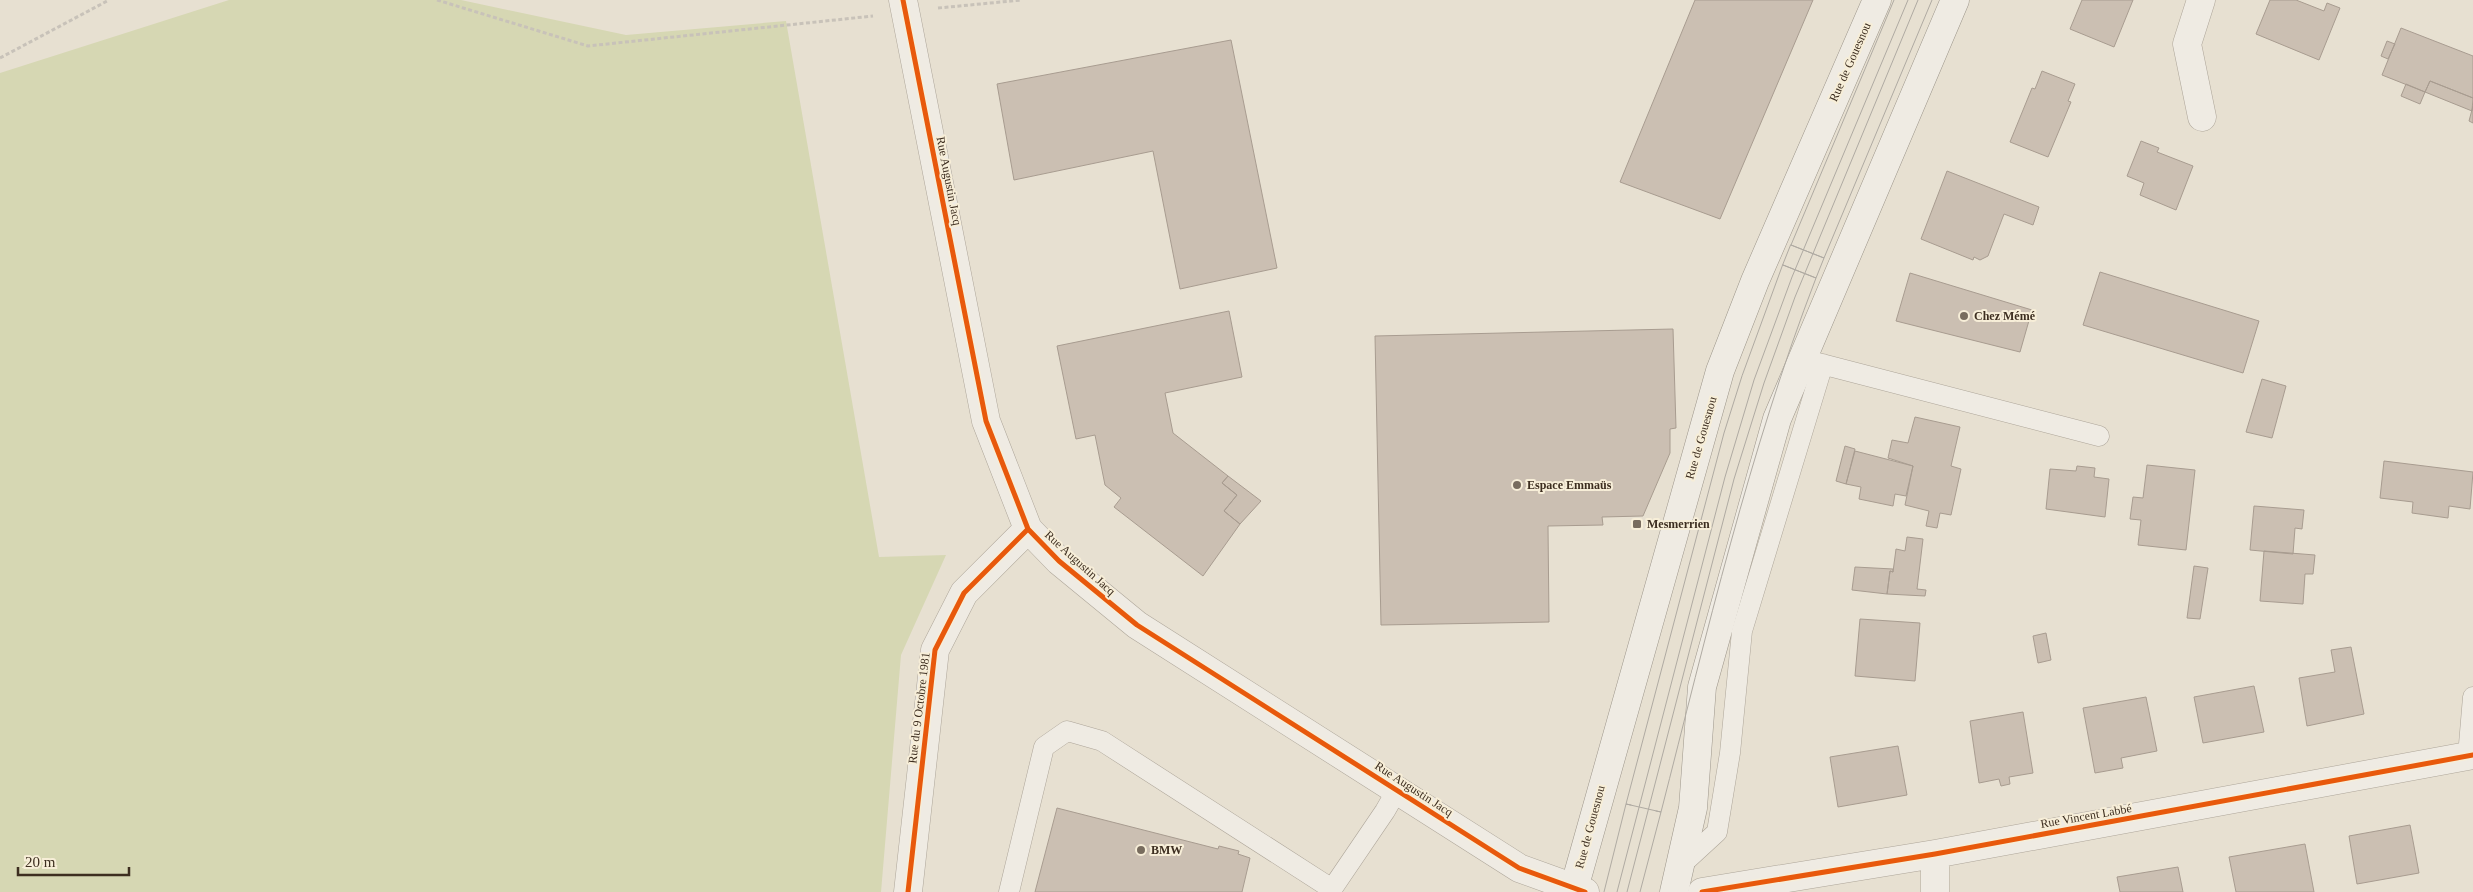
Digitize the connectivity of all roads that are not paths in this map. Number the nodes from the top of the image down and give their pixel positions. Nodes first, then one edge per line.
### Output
1 (1877, 0) edge
2 (1955, 0) edge
3 (2201, 0) edge
4 (904, 6) edge
5 (2202, 117) dead end
6 (1813, 362) junction
7 (2099, 436) dead end
8 (1028, 529) junction
9 (2473, 697) edge
10 (2471, 756) edge
11 (1397, 790) junction
12 (1935, 854) junction
13 (1677, 879) edge
14 (1577, 891) edge
15 (908, 892) edge
16 (1009, 892) edge
17 (1702, 892) edge
18 (1935, 892) edge

1 - 14 street, Rue de Gouesnou
2 - 6 street
3 - 5 street
4 - 8 street, Rue Augustin Jacq
6 - 7 lane
6 - 13 street
8 - 11 street, Rue Augustin Jacq
8 - 15 street, Rue du 9 Octobre 1981
9 - 10 lane
10 - 12 street, Rue Vincent Labbé
11 - 14 street, Rue Augustin Jacq
11 - 16 lane
12 - 17 street, Rue Vincent Labbé
12 - 18 street

